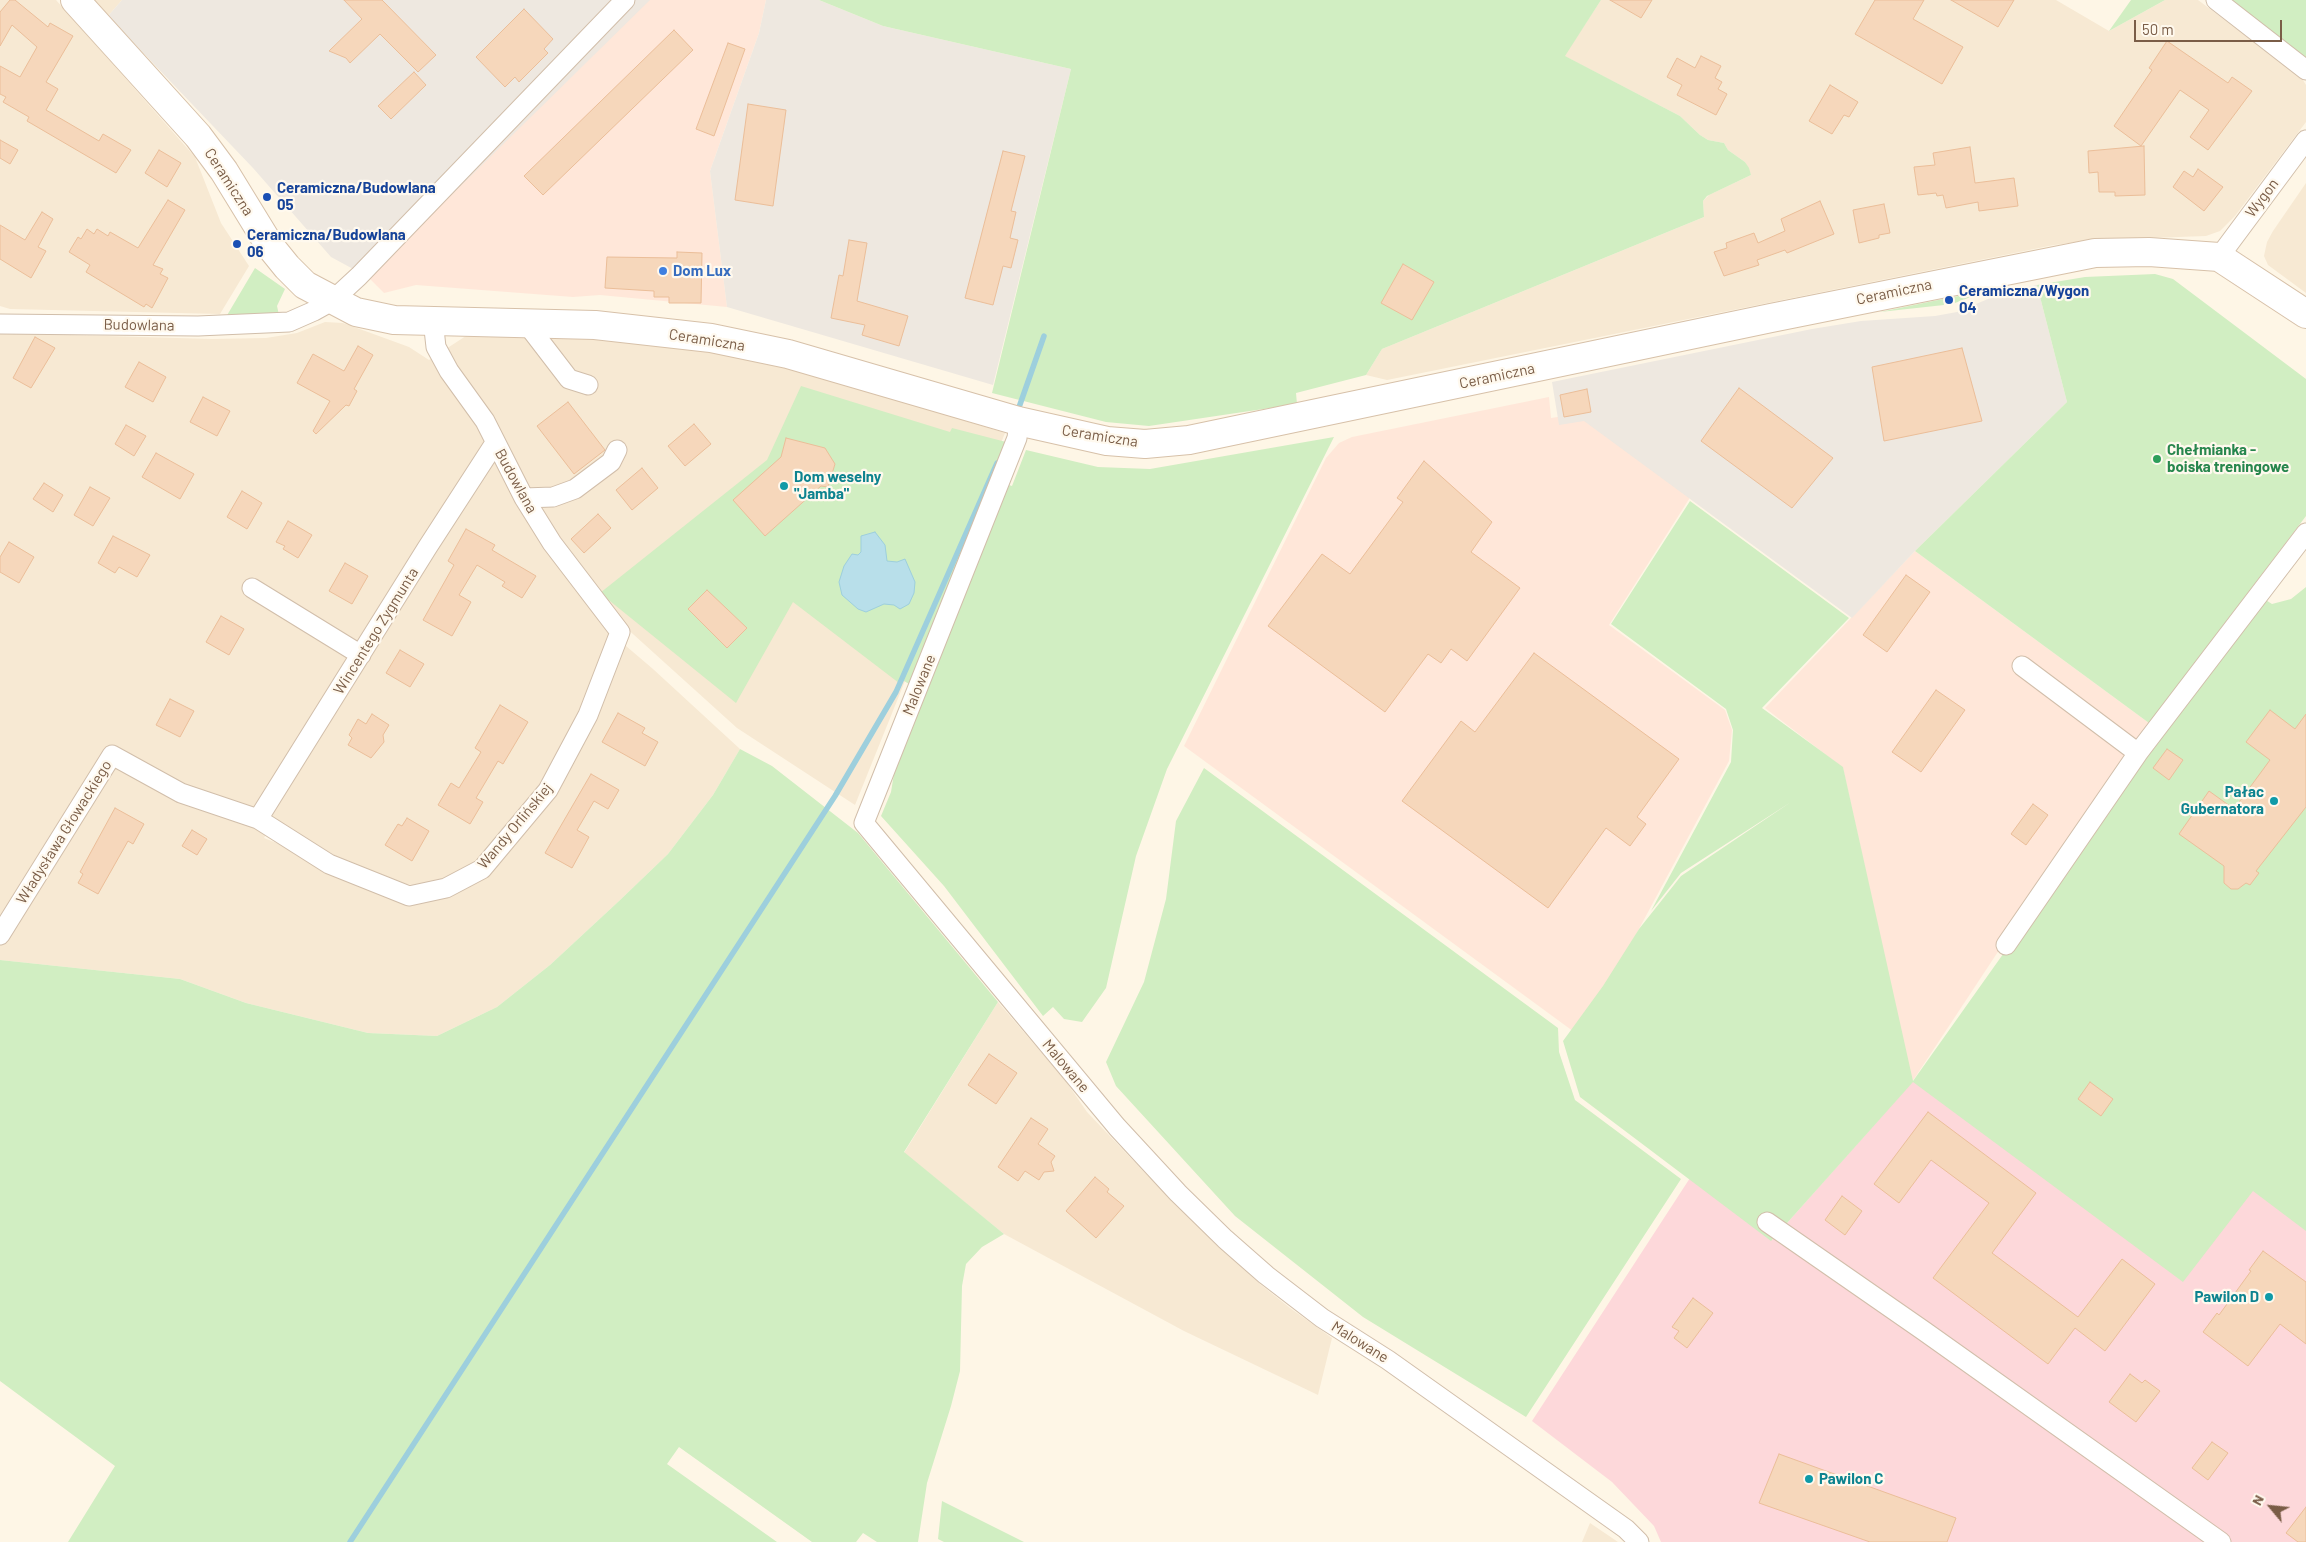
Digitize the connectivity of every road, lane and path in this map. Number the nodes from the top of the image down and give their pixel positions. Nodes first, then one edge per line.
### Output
1 (75, 0) edge
2 (625, 0) edge
3 (2216, 0) edge
4 (2306, 70) edge
5 (2306, 140) edge
6 (2219, 257) junction
7 (332, 301) junction
8 (2306, 314) edge
9 (433, 320) junction
10 (526, 323) junction
11 (0, 324) edge
12 (588, 385) dead end
13 (1015, 419) junction
14 (495, 443) junction
15 (617, 450) dead end
16 (524, 498) junction
17 (2305, 537) edge
18 (252, 588) dead end
19 (620, 632) joint
20 (361, 656) junction
21 (2022, 666) dead end
22 (112, 754) joint
23 (2138, 754) junction
24 (258, 819) junction
25 (0, 935) edge
26 (2006, 945) dead end
27 (1766, 1222) dead end
28 (1639, 1542) edge
29 (2221, 1542) edge

1 - 7 street, Ceramiczna
2 - 7 street, Budowlana
3 - 4 street
5 - 6 street, Wygon
6 - 8 street, Ceramiczna
6 - 13 street, Ceramiczna
7 - 9 street, Ceramiczna
7 - 11 street, Budowlana
9 - 10 street, Ceramiczna
9 - 14 street, Budowlana
10 - 12 street
10 - 13 street, Ceramiczna
13 - 28 street, Malowane
14 - 16 street, Budowlana
14 - 20 street, Wincentego Zygmunta
15 - 16 street
16 - 19 street, Budowlana
17 - 23 street
18 - 20 street
19 - 24 street, Wandy Orlińskiej
20 - 24 street, Wincentego Zygmunta
21 - 23 street
22 - 24 street, Wandy Orlińskiej
22 - 25 street, Władysława Głowackiego
23 - 26 street
27 - 29 street

